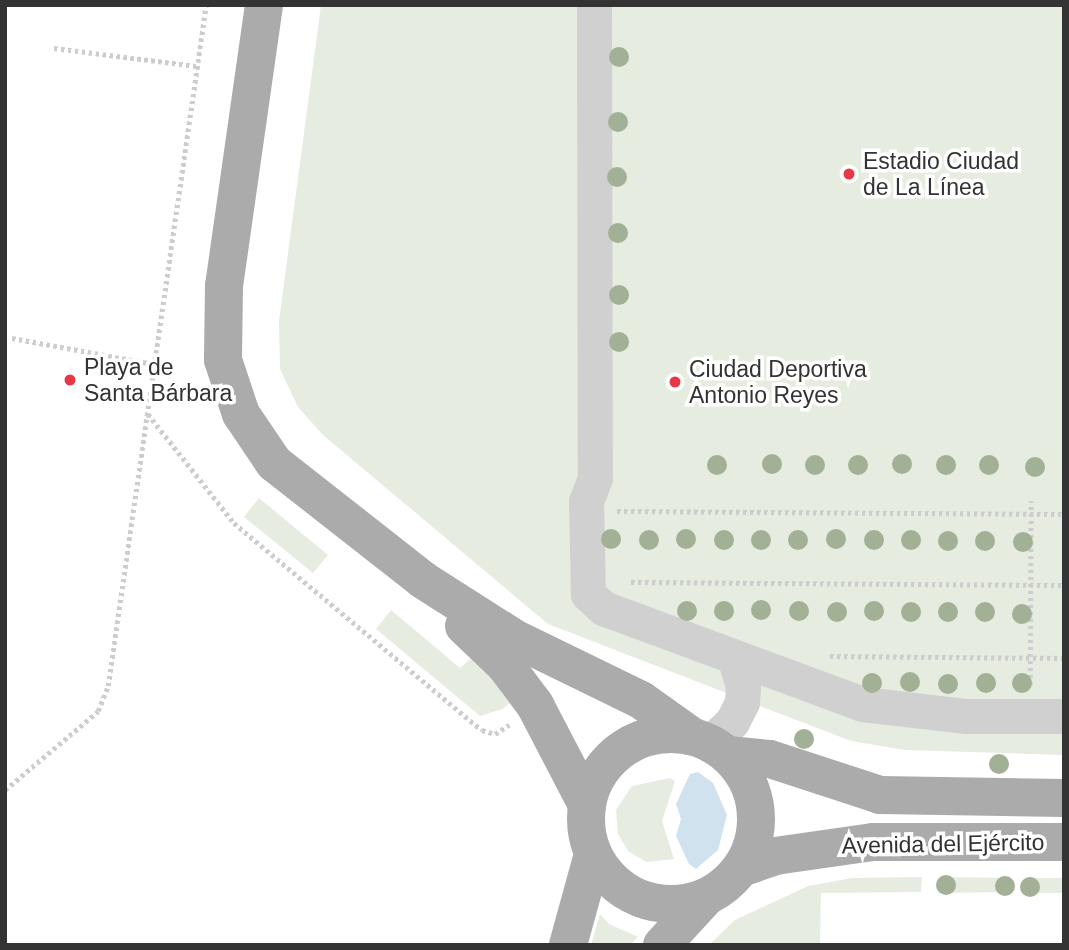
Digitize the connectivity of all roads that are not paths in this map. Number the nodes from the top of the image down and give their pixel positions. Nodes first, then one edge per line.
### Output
1 (264, 5) edge
2 (594, 5) edge
3 (423, 580) junction
4 (736, 659) junction
5 (1064, 716) edge
6 (709, 744) junction
7 (1064, 798) edge
8 (587, 805) junction
9 (1064, 842) edge
10 (593, 854) junction
11 (741, 868) junction
12 (706, 897) junction
13 (568, 945) edge
14 (662, 945) edge

1 - 3 main road
2 - 4 lane
3 - 6 main road
3 - 8 main road
4 - 5 lane
4 - 6 lane
6 - 7 main road, Avenida del Ejército
6 - 8 main road
6 - 11 main road
8 - 10 main road
9 - 11 main road, Avenida del Ejército
10 - 12 main road
10 - 13 main road
11 - 12 main road
12 - 14 main road

